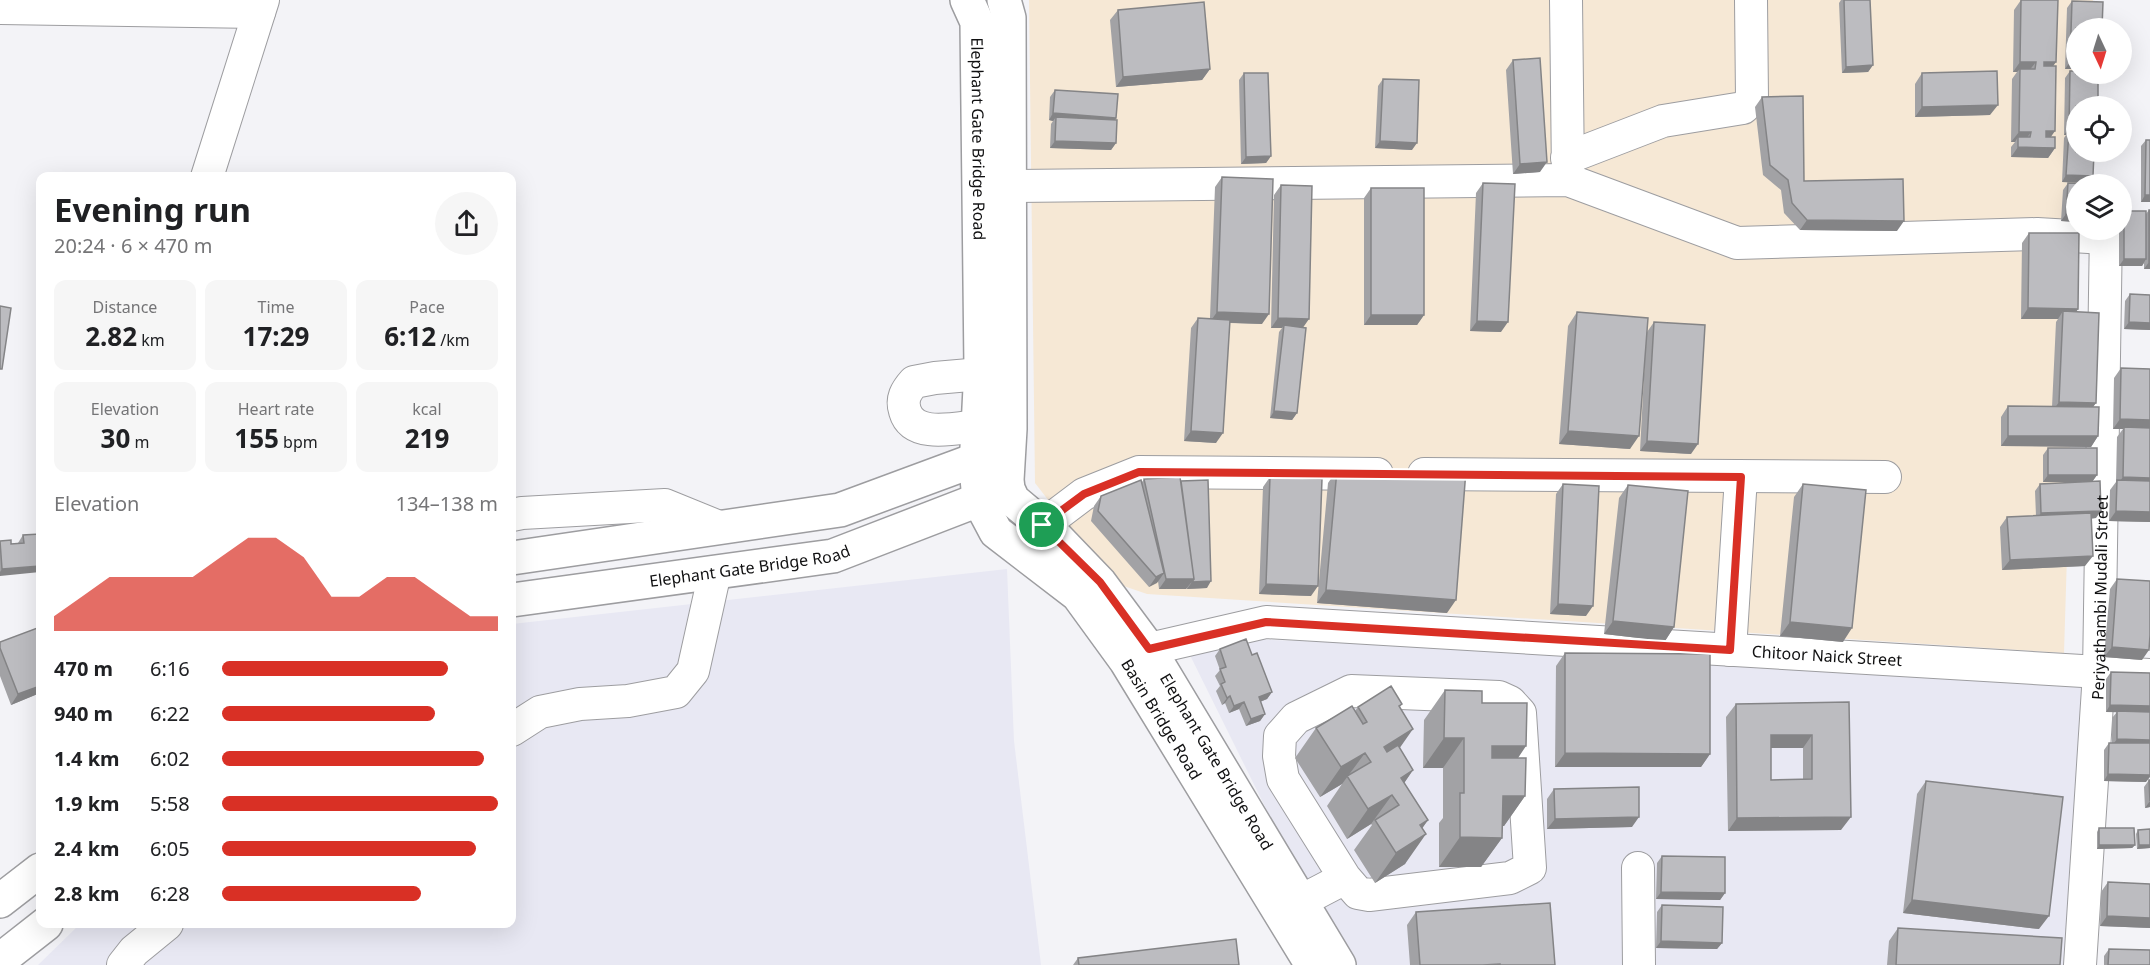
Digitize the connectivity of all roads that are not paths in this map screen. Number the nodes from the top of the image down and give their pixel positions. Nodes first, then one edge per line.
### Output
1 (968, 0) edge
2 (1004, 0) edge
3 (1566, 0) edge
4 (1751, 0) edge
5 (261, 6) edge
6 (0, 8) edge
7 (1568, 169) junction
8 (209, 172) edge
9 (1009, 186) junction
10 (2066, 230) edge
11 (2115, 240) edge
12 (981, 374) junction
13 (977, 442) junction
14 (1009, 448) junction
15 (1741, 477) junction
16 (1885, 477) dead end
17 (994, 494) junction
18 (516, 514) edge
19 (1042, 525) junction
20 (719, 527) junction
21 (516, 557) edge
22 (715, 572) junction
23 (516, 599) edge
24 (1149, 649) junction
25 (1730, 650) junction
26 (2099, 673) junction
27 (2150, 675) edge
28 (516, 727) edge
29 (1638, 868) dead end
30 (36, 873) edge
31 (1345, 878) junction
32 (0, 901) edge
33 (1301, 901) junction
34 (41, 928) edge
35 (162, 928) edge
36 (0, 960) edge
37 (123, 965) edge
38 (1312, 965) edge
39 (1340, 965) edge
40 (1639, 965) edge
41 (2080, 965) edge

1 - 12 main road, Elephant Gate Bridge Road
2 - 9 main road, Elephant Gate Bridge Road
3 - 7 street
4 - 7 street
5 - 6 street
5 - 8 street
7 - 9 street
7 - 10 street
9 - 14 main road, Elephant Gate Bridge Road
11 - 26 street, Periyathambi Mudali Street
12 - 13 main road, Elephant Gate Bridge Road
12 - 13 street
13 - 14 main road
13 - 17 main road, Elephant Gate Bridge Road
13 - 20 main road
14 - 17 main road, Elephant Gate Bridge Road
15 - 16 street
15 - 19 street
15 - 25 street
17 - 19 main road, Elephant Gate Bridge Road
17 - 22 main road, Elephant Gate Bridge Road
17 - 38 main road, Basin Bridge Road
18 - 20 street
19 - 24 main road, Elephant Gate Bridge Road
20 - 21 main road
22 - 23 main road, Elephant Gate Bridge Road
22 - 28 street
24 - 25 street, Chitoor Naick Street
24 - 33 main road, Elephant Gate Bridge Road
25 - 26 street, Chitoor Naick Street
26 - 27 street, Chitoor Naick Street
26 - 41 street, Periyathambi Mudali Street
29 - 40 street
30 - 32 main road
31 - 31 street
31 - 33 street
33 - 39 main road, Elephant Gate Bridge Road
34 - 36 main road
35 - 37 street

